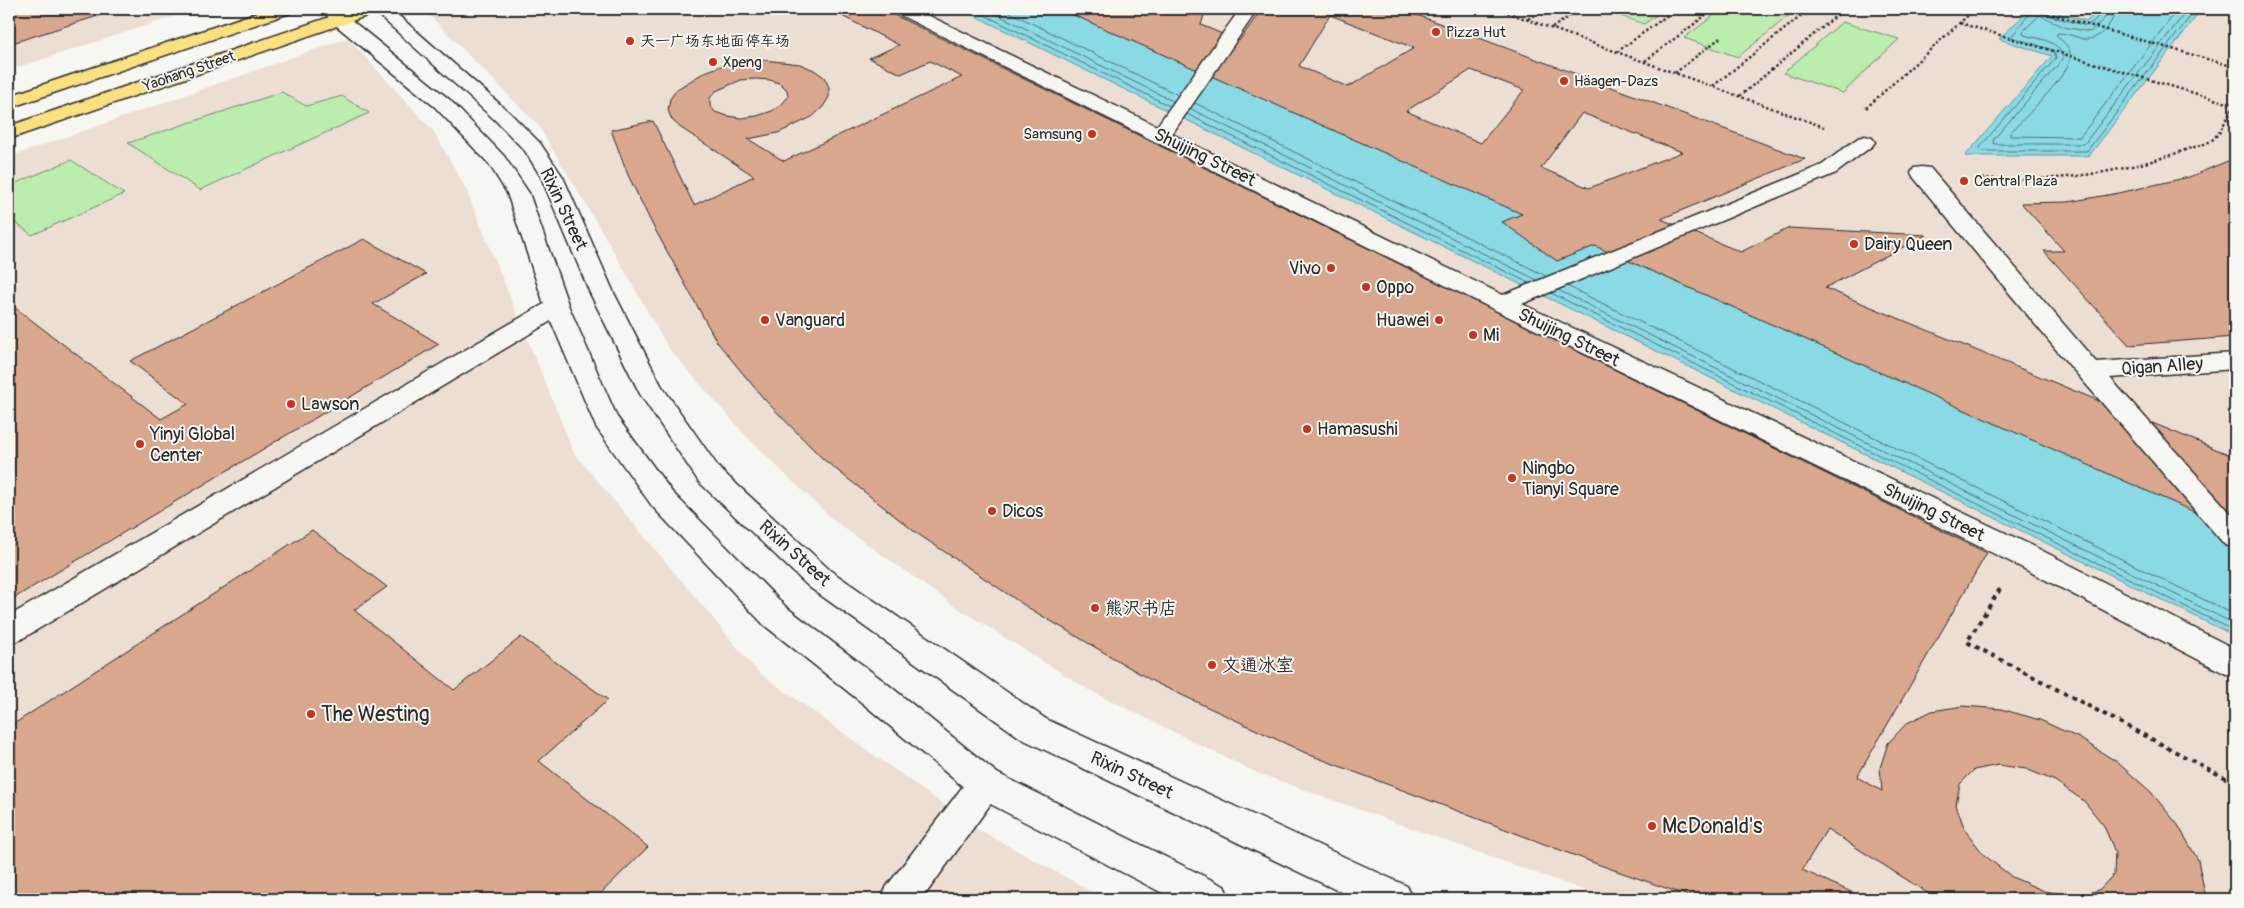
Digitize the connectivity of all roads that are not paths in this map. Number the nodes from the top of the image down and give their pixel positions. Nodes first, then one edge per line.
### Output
1 (284, 9) edge
2 (369, 9) edge
3 (381, 9) edge
4 (902, 9) edge
5 (1249, 9) edge
6 (335, 14) edge
7 (9, 102) edge
8 (1168, 126) junction
9 (9, 133) edge
10 (1865, 142) road end
11 (1922, 173) road end
12 (1502, 304) junction
13 (557, 307) junction
14 (2235, 361) edge
15 (2089, 371) junction
16 (2235, 537) edge
17 (9, 631) edge
18 (2235, 664) edge
19 (985, 784) junction
20 (900, 899) edge
21 (1211, 899) edge
22 (1394, 899) edge

1 - 7 main road, Yaohang Street
2 - 6 main road, Yaohang Street
3 - 22 street, Rixin Street
4 - 8 street, Shuijing Street
5 - 8 street
6 - 9 main road, Yaohang Street
6 - 13 street, Rixin Street
8 - 12 street, Shuijing Street
10 - 12 street
11 - 15 street
12 - 18 street, Shuijing Street
13 - 17 street
13 - 19 street, Rixin Street
14 - 15 street, Qigan Alley
15 - 16 street
19 - 20 street
19 - 21 street, Rixin Street

